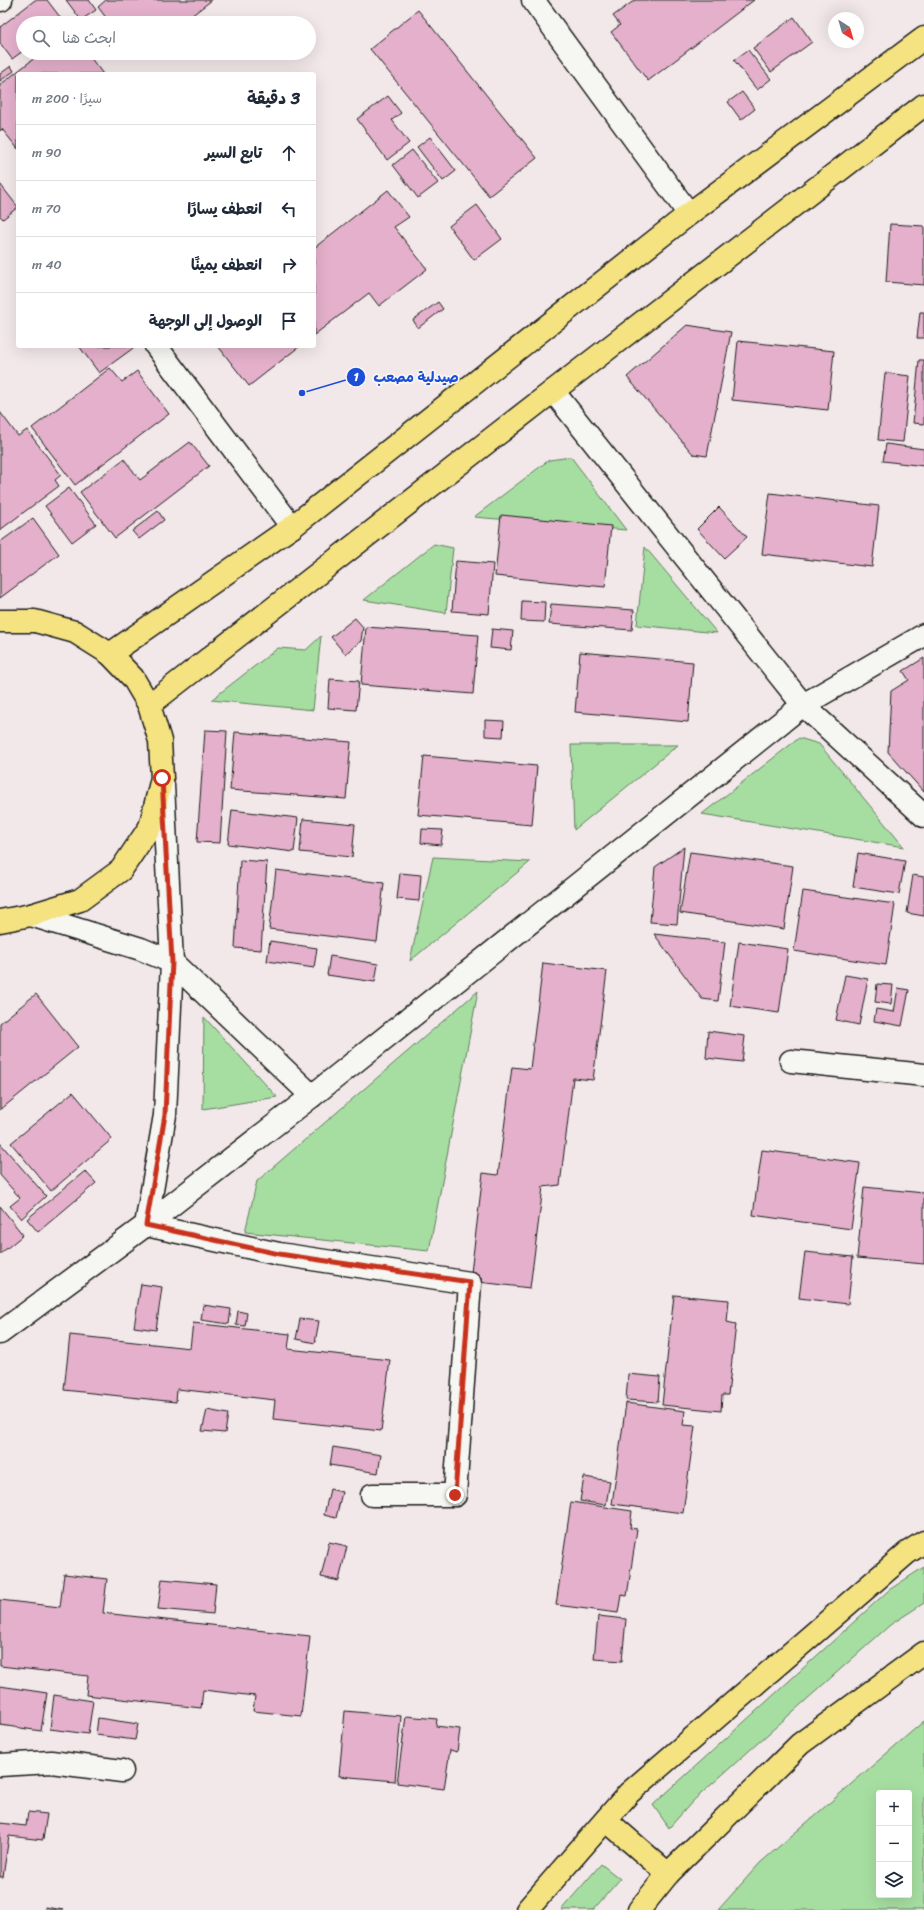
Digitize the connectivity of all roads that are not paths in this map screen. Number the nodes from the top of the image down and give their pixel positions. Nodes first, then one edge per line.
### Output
1 (533, 0) edge
2 (924, 38) edge
3 (924, 105) edge
4 (689, 214) junction
5 (158, 348) edge
6 (553, 391) junction
7 (292, 527) junction
8 (0, 621) edge
9 (924, 635) edge
10 (110, 654) junction
11 (149, 706) junction
12 (803, 706) junction
13 (162, 778) junction
14 (924, 816) edge
15 (0, 914) edge
16 (30, 915) junction
17 (0, 921) edge
18 (172, 962) junction
19 (791, 1061) dead end
20 (924, 1075) edge
21 (312, 1096) junction
22 (146, 1225) junction
23 (0, 1334) edge
24 (372, 1495) dead end
25 (924, 1542) edge
26 (924, 1653) edge
27 (0, 1765) edge
28 (122, 1771) dead end
29 (606, 1820) junction
30 (668, 1874) junction
31 (527, 1910) edge
32 (639, 1910) edge

1 - 4 street
2 - 4 main road
3 - 6 main road
4 - 7 main road
5 - 7 street
6 - 11 main road
6 - 12 street
7 - 10 main road
8 - 10 main road
9 - 12 street
10 - 11 main road
11 - 13 main road
12 - 14 street
12 - 21 street
13 - 16 main road
13 - 18 street
15 - 16 main road
16 - 17 main road
16 - 18 street
18 - 21 street
18 - 22 street
19 - 20 street
21 - 22 street
22 - 23 street
22 - 24 street
25 - 29 main road
26 - 30 main road
27 - 28 street
29 - 30 main road
29 - 31 main road
30 - 32 main road

